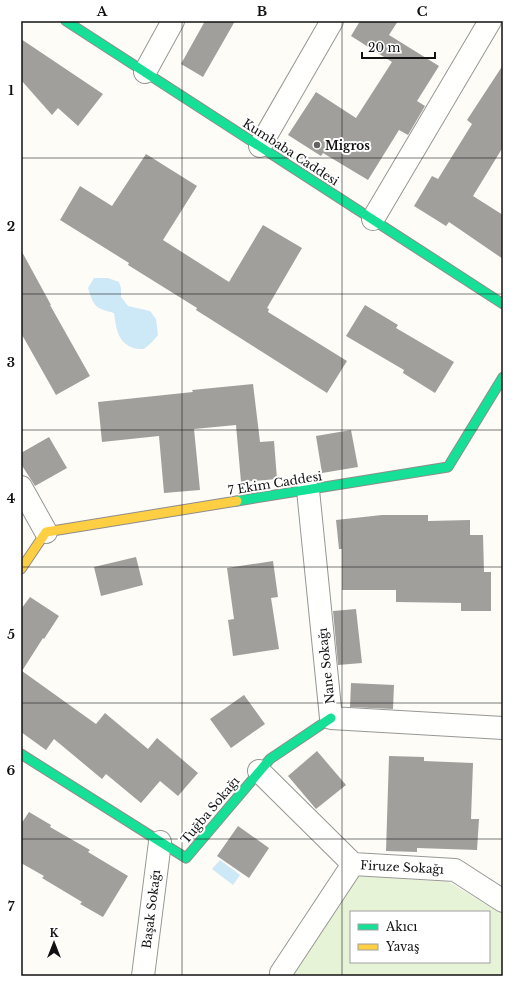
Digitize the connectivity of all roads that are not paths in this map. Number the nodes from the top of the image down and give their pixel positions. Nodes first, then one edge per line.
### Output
1 (66, 21) edge
2 (173, 21) edge
3 (332, 21) edge
4 (490, 21) edge
5 (145, 72) junction
6 (260, 146) junction
7 (373, 219) junction
8 (503, 304) edge
9 (503, 377) edge
10 (21, 487) edge
11 (308, 490) junction
12 (46, 532) junction
13 (21, 569) edge
14 (331, 718) junction
15 (503, 728) edge
16 (21, 754) edge
17 (259, 771) junction
18 (160, 842) junction
19 (353, 864) junction
20 (503, 900) edge
21 (143, 976) edge
22 (281, 976) edge

1 - 5 street, Kumbaba Caddesi
2 - 5 street
3 - 6 street
4 - 7 street
5 - 6 street, Kumbaba Caddesi
6 - 7 street, Kumbaba Caddesi
7 - 8 street, Kumbaba Caddesi
9 - 11 street, 7 Ekim Caddesi
10 - 12 street
11 - 12 street, 7 Ekim Caddesi
11 - 14 street, Nane Sokağı
12 - 13 street
14 - 15 street, Nane Sokağı
14 - 17 street, Tuğba Sokağı
16 - 18 street, Tuğba Sokağı
17 - 18 street, Tuğba Sokağı
17 - 19 street
18 - 21 street, Başak Sokağı
19 - 20 street, Firuze Sokağı
19 - 22 street, Firuze Sokağı

